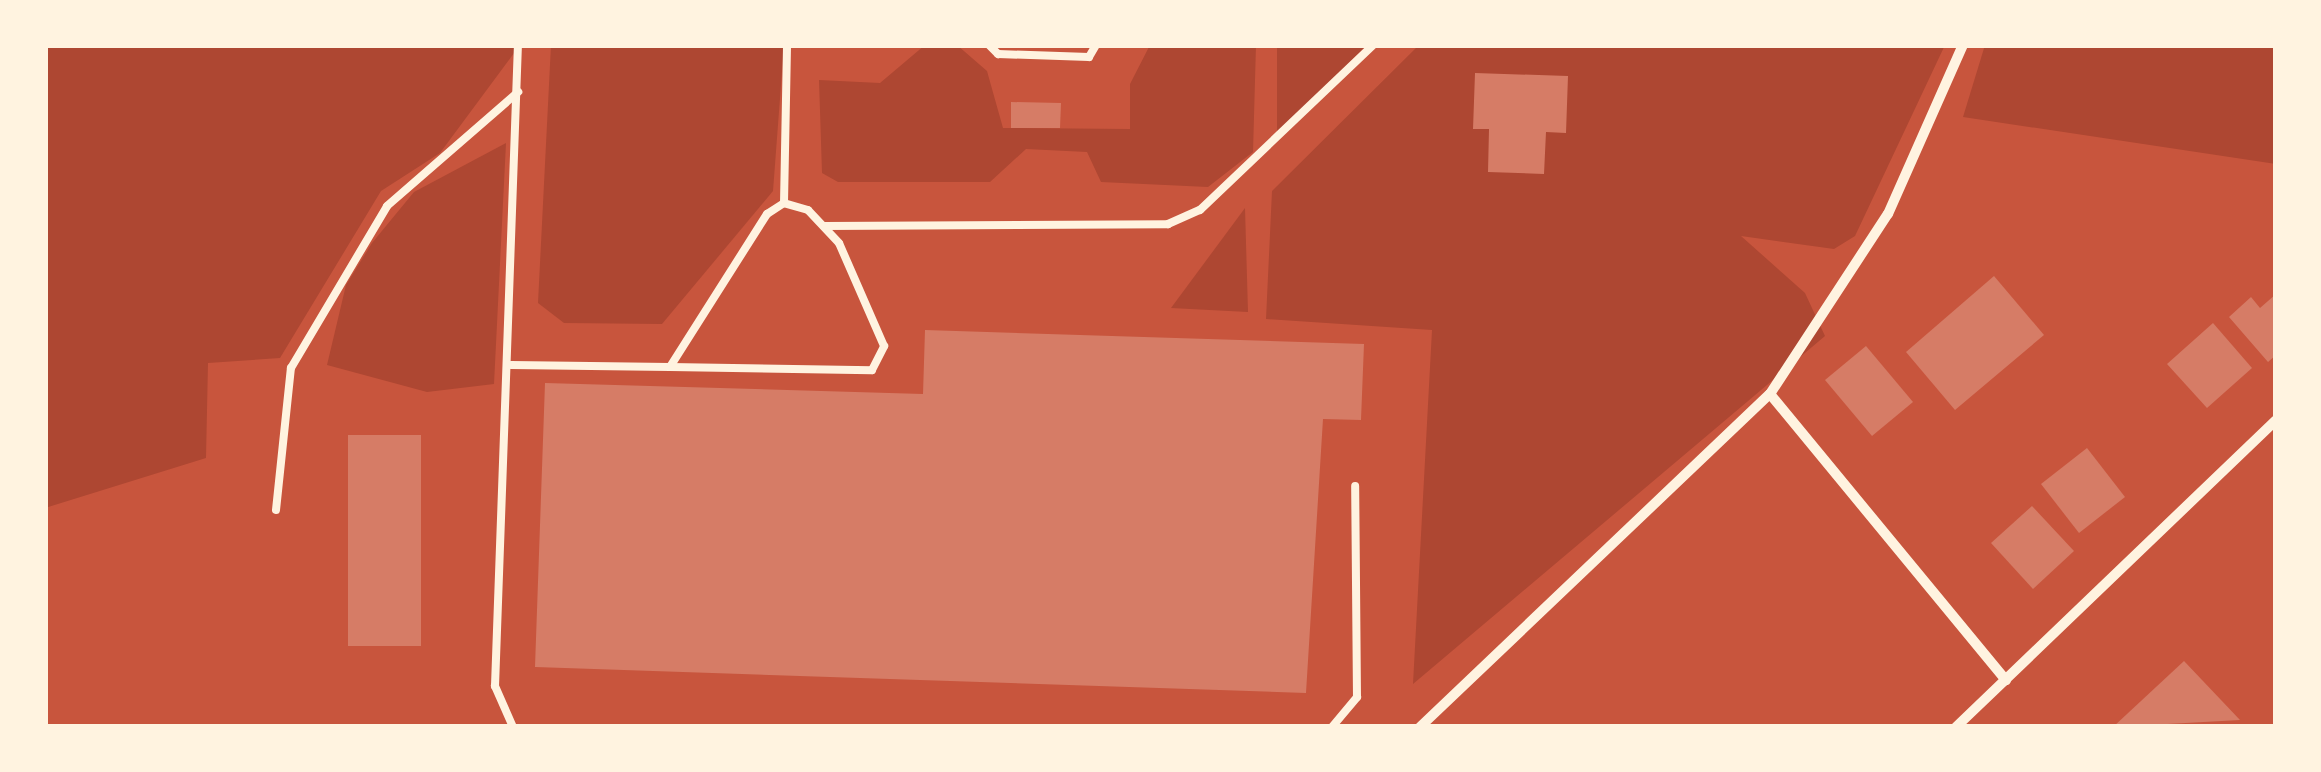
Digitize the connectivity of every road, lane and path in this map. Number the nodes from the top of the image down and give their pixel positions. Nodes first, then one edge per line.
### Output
1 (518, 45) edge
2 (788, 45) edge
3 (989, 45) edge
4 (1096, 45) edge
5 (1372, 45) edge
6 (1963, 45) edge
7 (518, 92) junction
8 (784, 203) junction
9 (824, 226) junction
10 (511, 364) junction
11 (670, 367) junction
12 (1770, 394) junction
13 (2276, 420) edge
14 (1354, 486) dead end
15 (276, 510) dead end
16 (2006, 680) junction
17 (513, 727) edge
18 (1332, 727) edge
19 (1420, 727) edge
20 (1956, 727) edge

1 - 7 lane
2 - 8 lane
3 - 4 lane
5 - 9 lane
6 - 12 street
7 - 10 lane
7 - 15 lane
8 - 9 lane
8 - 11 lane
9 - 11 lane
10 - 11 lane
10 - 17 lane
12 - 16 street
12 - 19 street
13 - 16 street
14 - 18 lane
16 - 20 street

